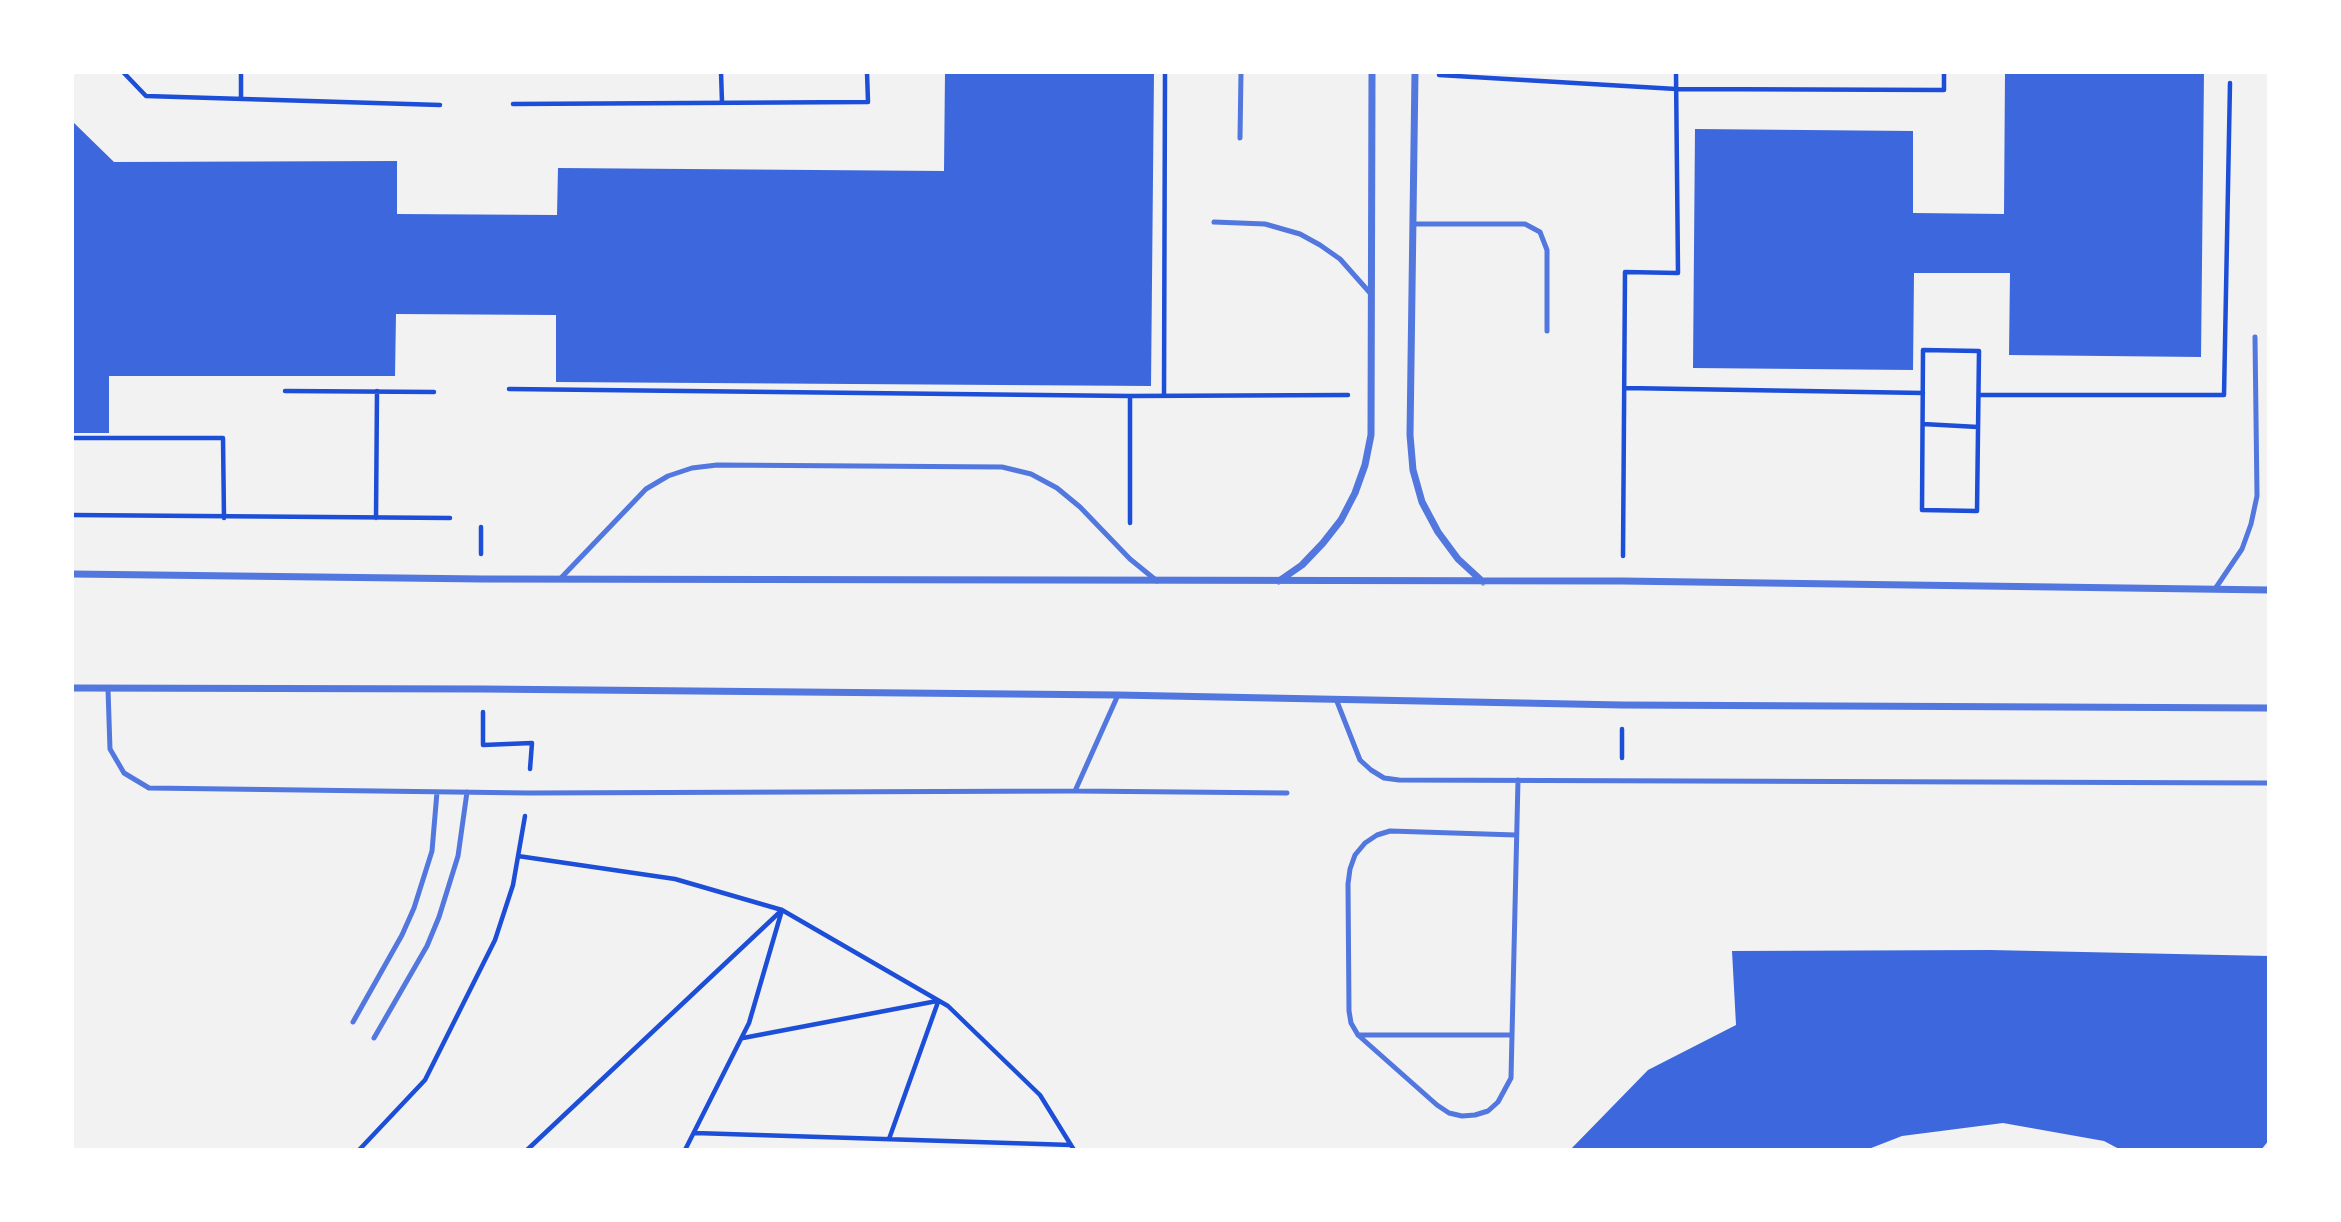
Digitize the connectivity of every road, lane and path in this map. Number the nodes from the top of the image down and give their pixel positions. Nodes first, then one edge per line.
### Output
1 (123, 72) edge
2 (241, 72) edge
3 (721, 72) edge
4 (867, 72) edge
5 (1165, 72) edge
6 (1241, 72) edge
7 (1372, 72) edge
8 (1416, 72) edge
9 (1676, 72) edge
10 (1944, 72) edge
11 (2230, 83) dead end
12 (1676, 89) junction
13 (241, 99) junction
14 (722, 103) junction
15 (513, 104) dead end
16 (440, 105) dead end
17 (1240, 138) dead end
18 (1214, 222) dead end
19 (1413, 224) junction
20 (1371, 294) junction
21 (1547, 331) dead end
22 (2255, 337) dead end
23 (509, 388) dead end
24 (1625, 388) junction
25 (285, 391) dead end
26 (377, 391) junction
27 (434, 392) dead end
28 (1923, 393) junction
29 (1371, 395) junction
30 (1979, 395) junction
31 (1130, 396) junction
32 (1164, 396) junction
33 (1923, 424) junction
34 (1978, 427) junction
35 (72, 439) edge
36 (72, 515) edge
37 (224, 518) junction
38 (376, 518) junction
39 (450, 518) dead end
40 (1130, 559) junction
41 (72, 574) edge
42 (560, 579) junction
43 (1157, 581) junction
44 (1279, 581) junction
45 (1622, 581) junction
46 (1483, 582) junction
47 (2215, 589) junction
48 (2269, 590) edge
49 (72, 688) edge
50 (107, 689) junction
51 (483, 689) junction
52 (1118, 695) junction
53 (1336, 699) junction
54 (1622, 705) junction
55 (2269, 708) edge
56 (1518, 780) junction
57 (1621, 780) junction
58 (2269, 783) edge
59 (1074, 791) junction
60 (438, 792) junction
61 (467, 792) junction
62 (529, 793) junction
63 (1287, 793) dead end
64 (1516, 835) junction
65 (519, 856) junction
66 (782, 910) junction
67 (938, 1001) junction
68 (353, 1022) dead end
69 (1358, 1035) junction
70 (1512, 1035) junction
71 (374, 1038) dead end
72 (742, 1038) junction
73 (695, 1133) junction
74 (889, 1139) junction
75 (1072, 1148) edge
76 (359, 1150) edge
77 (527, 1150) edge
78 (685, 1150) edge
79 (1064, 1150) edge

1 - 13 path
2 - 13 path
3 - 14 path
4 - 14 path
5 - 32 path
6 - 17 lane
7 - 20 street
8 - 12 path
8 - 19 street
9 - 12 path
10 - 12 path
11 - 30 path
12 - 24 path
13 - 16 path
14 - 15 path
18 - 20 lane
19 - 21 lane
19 - 46 street
20 - 29 street
22 - 47 lane
23 - 31 path
24 - 28 path
24 - 45 path
25 - 26 path
26 - 27 path
26 - 38 path
28 - 30 path
28 - 33 path
29 - 32 path
29 - 44 street
30 - 34 path
31 - 32 path
31 - 40 path
33 - 34 path
33 - 34 path
35 - 37 path
36 - 37 path
37 - 38 path
38 - 39 path
40 - 42 lane
40 - 43 lane
41 - 42 street
42 - 43 street
43 - 44 street
44 - 46 street
45 - 46 street
45 - 47 street
47 - 48 street
49 - 50 street
50 - 51 street
50 - 60 lane
51 - 52 street
51 - 62 path
52 - 53 street
52 - 59 lane
53 - 54 street
53 - 56 lane
54 - 55 street
54 - 57 path
56 - 57 lane
56 - 64 lane
57 - 58 lane
59 - 62 lane
59 - 63 lane
60 - 61 lane
60 - 68 lane
61 - 62 lane
61 - 71 lane
62 - 65 path
64 - 69 lane
64 - 70 lane
65 - 66 path
65 - 76 path
66 - 67 path
66 - 72 path
66 - 77 path
67 - 72 path
67 - 74 path
67 - 75 path
69 - 70 lane
69 - 70 lane
72 - 73 path
73 - 74 path
73 - 78 path
74 - 75 path
75 - 79 path

